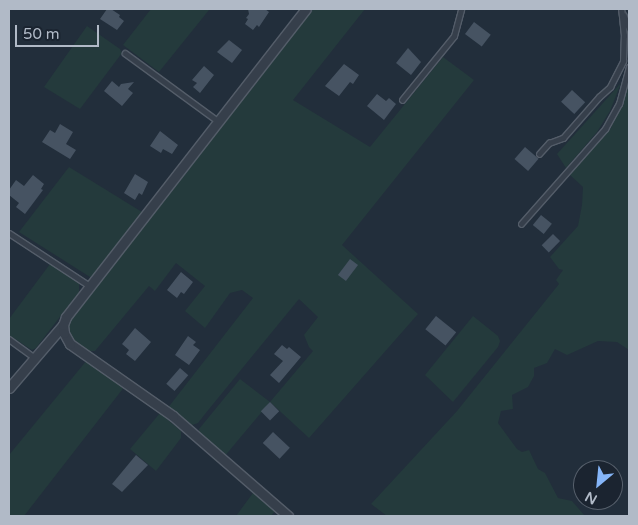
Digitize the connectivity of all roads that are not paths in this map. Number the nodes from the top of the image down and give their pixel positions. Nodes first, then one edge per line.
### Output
1 (306, 9) edge
2 (461, 9) edge
3 (621, 9) edge
4 (629, 28) edge
5 (125, 53) dead end
6 (629, 66) edge
7 (402, 100) dead end
8 (218, 121) junction
9 (539, 154) dead end
10 (521, 224) dead end
11 (9, 233) edge
12 (90, 286) junction
13 (62, 325) junction
14 (9, 339) edge
15 (34, 357) junction
16 (9, 388) edge
17 (288, 516) edge

1 - 8 street
2 - 7 lane
3 - 4 lane
3 - 9 lane
5 - 8 lane
6 - 10 lane
8 - 12 street
11 - 12 lane
12 - 13 street
13 - 15 street
13 - 17 street
14 - 15 lane
15 - 16 street

